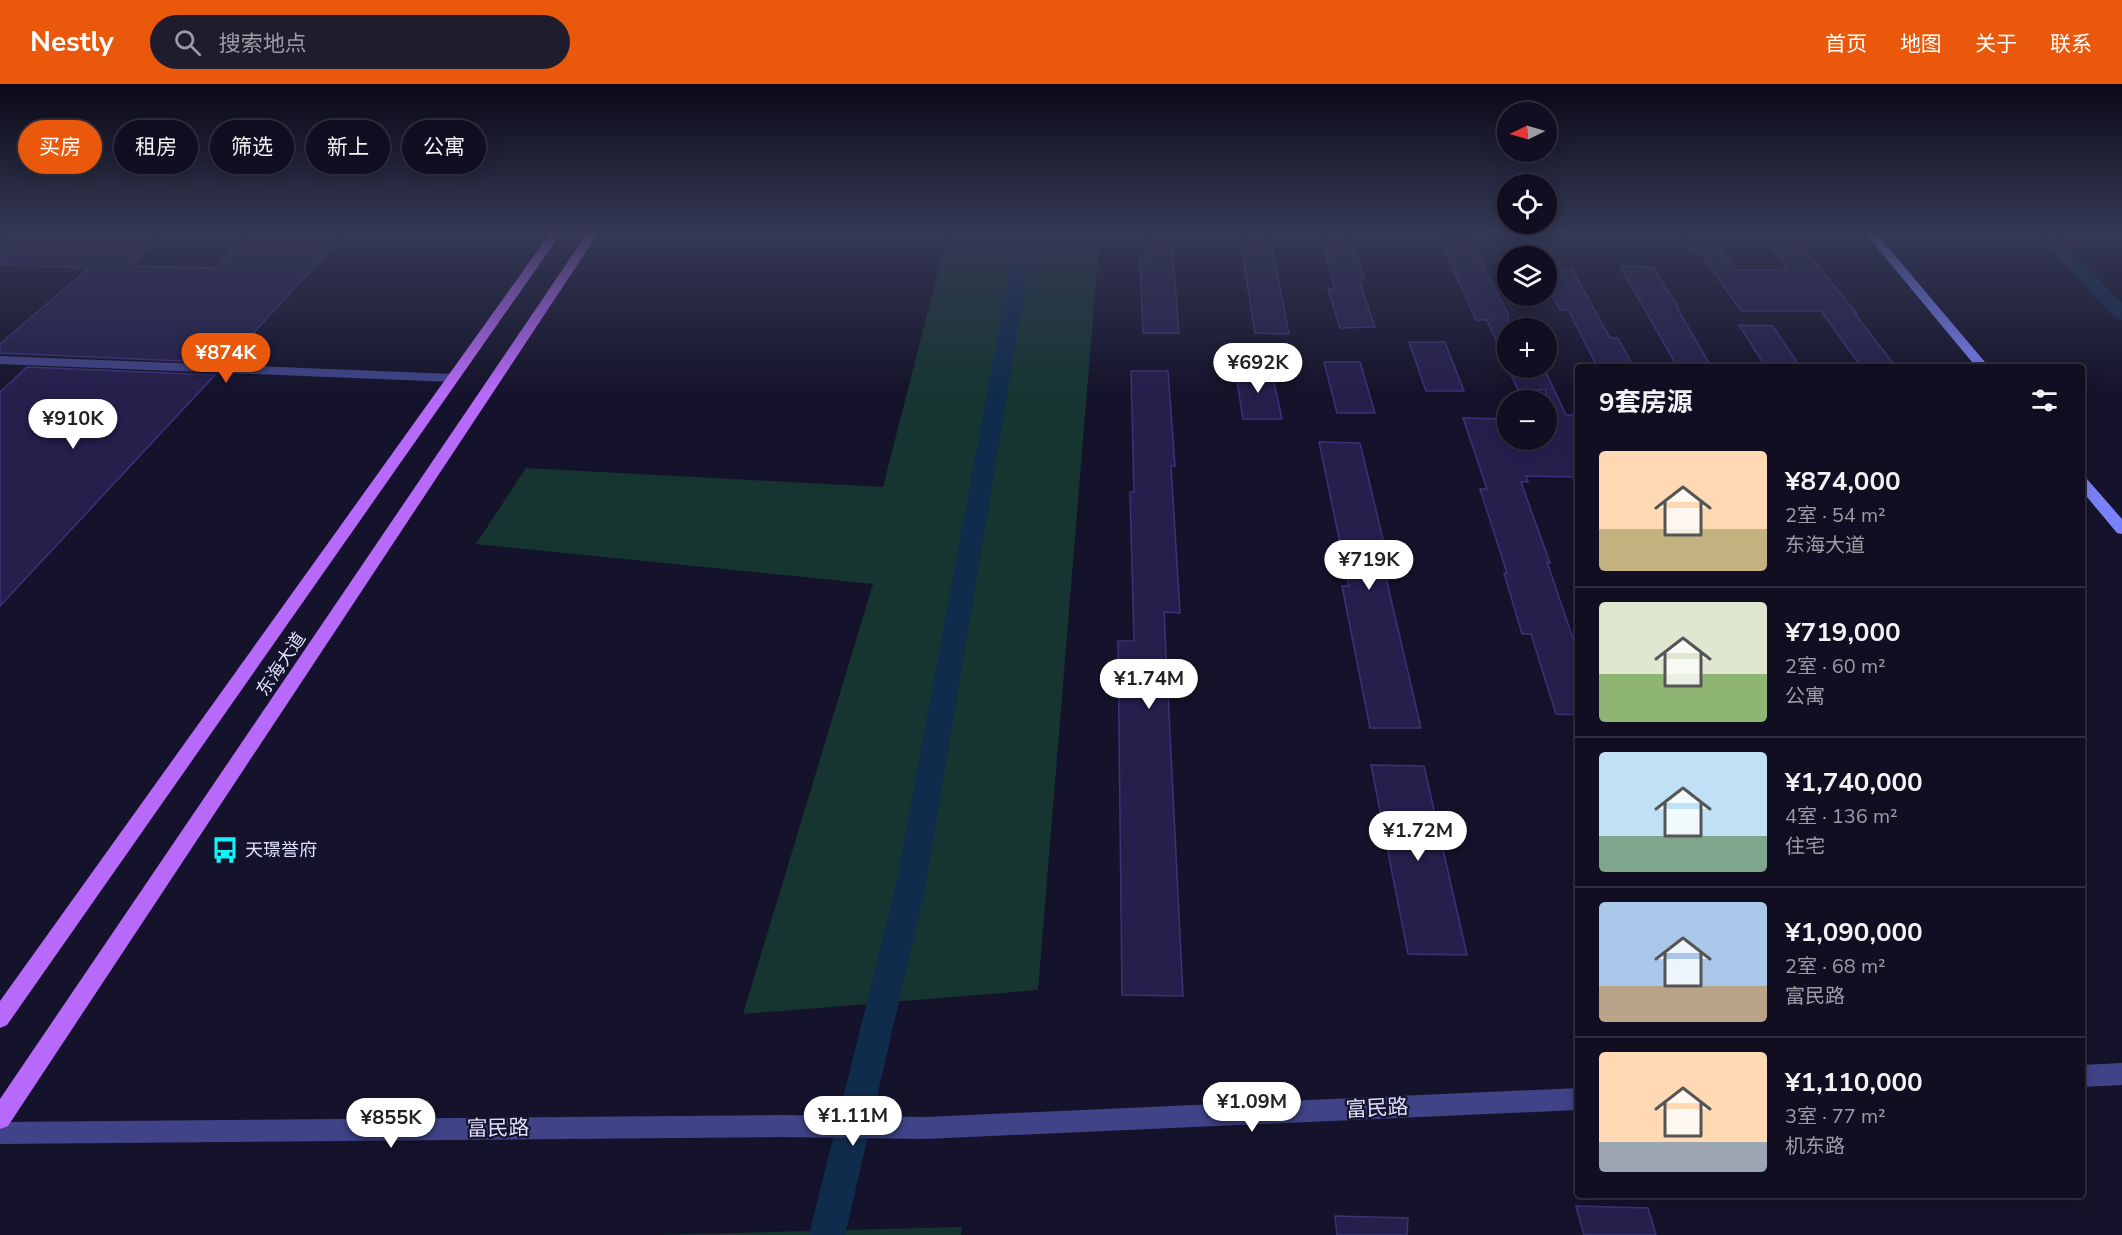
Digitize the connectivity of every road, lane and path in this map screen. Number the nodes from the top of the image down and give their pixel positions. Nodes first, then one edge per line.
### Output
1 (519, 286) edge
2 (558, 286) edge
3 (1914, 286) edge
4 (0, 360) edge
5 (1981, 364) edge
6 (454, 378) junction
7 (2085, 486) edge
8 (2122, 529) edge
9 (0, 1018) edge
10 (2122, 1074) edge
11 (2085, 1076) edge
12 (1575, 1099) edge
13 (0, 1118) edge
14 (0, 1133) edge

1 - 6 main road, 东海大道
2 - 13 main road, 东海大道
3 - 5 main road
4 - 6 street
6 - 9 main road, 东海大道
7 - 8 main road
10 - 11 street
12 - 14 street, 富民路

